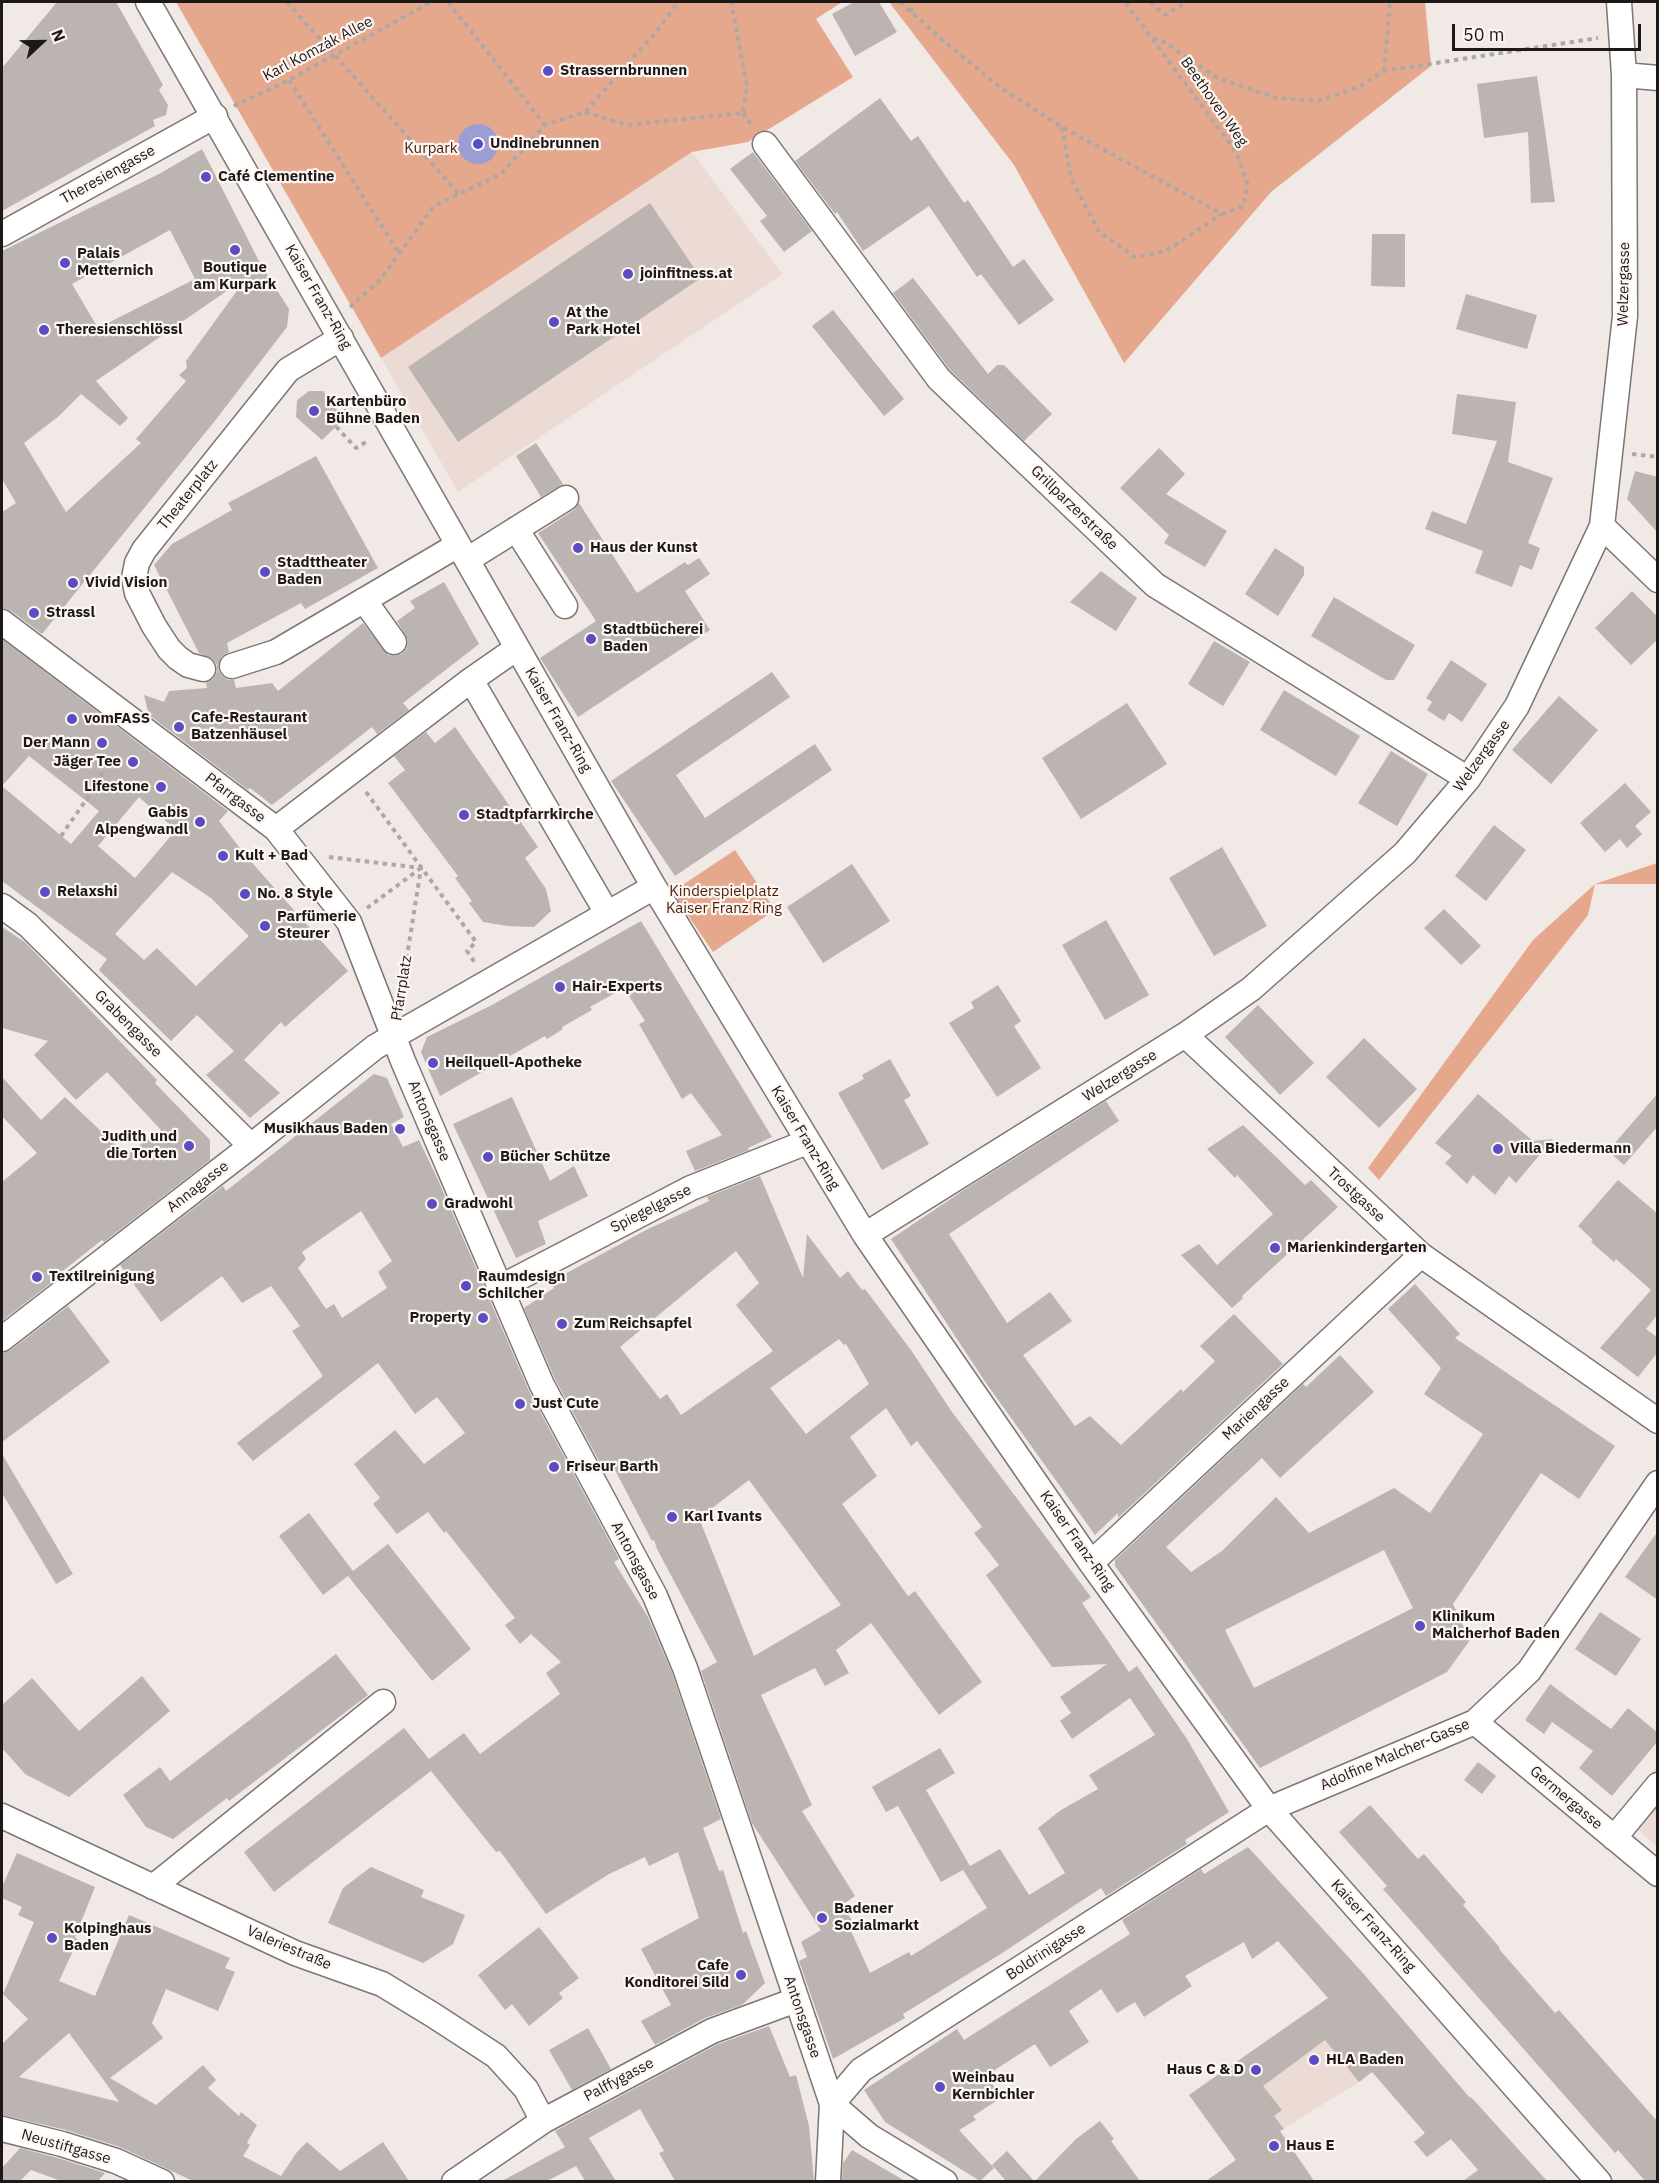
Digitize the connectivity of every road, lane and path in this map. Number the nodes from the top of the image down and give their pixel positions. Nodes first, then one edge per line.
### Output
1 (148, 2) edge
2 (287, 2) edge
3 (430, 2) edge
4 (448, 2) edge
5 (678, 2) edge
6 (731, 2) edge
7 (900, 2) edge
8 (914, 2) edge
9 (1150, 2) edge
10 (1187, 2) edge
11 (1390, 2) edge
12 (1619, 2) edge
13 (1128, 3) edge
14 (911, 13) junction
15 (1152, 38) junction
16 (1600, 38) dead end
17 (334, 55) junction
18 (1384, 71) junction
19 (1624, 75) junction
20 (1658, 78) edge
21 (289, 80) junction
22 (585, 112) junction
23 (215, 116) junction
24 (545, 125) junction
25 (1062, 127) junction
26 (765, 144) dead end
27 (459, 194) junction
28 (1222, 214) junction
29 (2, 234) edge
30 (399, 253) junction
31 (348, 310) dead end
32 (341, 338) junction
33 (350, 407) dead end
34 (343, 413) dead end
35 (330, 420) dead end
36 (369, 440) dead end
37 (1641, 456) dead end
38 (1658, 457) edge
39 (566, 498) dead end
40 (1602, 526) junction
41 (516, 529) junction
42 (462, 552) junction
43 (1658, 580) edge
44 (364, 600) junction
45 (565, 606) dead end
46 (2, 622) edge
47 (394, 642) dead end
48 (517, 648) junction
49 (232, 666) dead end
50 (203, 669) dead end
51 (471, 680) junction
52 (103, 768) dead end
53 (351, 772) junction
54 (1468, 779) junction
55 (276, 829) junction
56 (61, 836) dead end
57 (323, 856) dead end
58 (421, 868) junction
59 (654, 887) junction
60 (2, 906) edge
61 (607, 914) junction
62 (349, 922) junction
63 (488, 981) junction
64 (401, 991) dead end
65 (1185, 1035) junction
66 (394, 1036) junction
67 (807, 1142) junction
68 (251, 1146) junction
69 (865, 1235) junction
70 (1420, 1255) junction
71 (501, 1287) junction
72 (2, 1339) edge
73 (1658, 1421) edge
74 (1658, 1483) edge
75 (1091, 1563) junction
76 (383, 1702) dead end
77 (1475, 1722) junction
78 (1658, 1785) edge
79 (1269, 1809) junction
80 (2, 1816) edge
81 (1614, 1838) junction
82 (1658, 1874) edge
83 (153, 1887) junction
84 (796, 2000) junction
85 (832, 2104) junction
86 (543, 2121) junction
87 (2, 2129) edge
88 (162, 2181) edge
89 (454, 2181) edge
90 (828, 2181) edge
91 (945, 2181) edge
92 (1599, 2181) edge

1 - 23 street, Kaiser Franz-Ring
2 - 17 path
3 - 17 path, Karl Komzák Allee
4 - 24 path
5 - 22 path
6 - 22 path
7 - 14 path
8 - 14 path
9 - 10 path
11 - 18 path
12 - 19 street, Welzergasse
13 - 15 path
14 - 25 path
15 - 18 path, Beethoven Weg
15 - 28 path, Beethoven Weg
16 - 18 path
17 - 21 path, Karl Komzák Allee
17 - 27 path
19 - 20 street
19 - 40 street, Welzergasse
21 - 23 path, Karl Komzák Allee
21 - 30 path
22 - 24 path
23 - 29 street, Theresiengasse
23 - 32 street, Kaiser Franz-Ring
24 - 27 path
25 - 28 path
25 - 28 path
26 - 54 street, Grillparzerstraße
27 - 30 path
30 - 31 path
32 - 42 street, Kaiser Franz-Ring
32 - 50 street, Theaterplatz
33 - 34 path
35 - 36 path
37 - 38 path
39 - 41 street
40 - 43 street
40 - 54 street, Welzergasse
41 - 42 street
41 - 45 street
42 - 44 street
42 - 48 street, Kaiser Franz-Ring
44 - 47 street
44 - 49 street
46 - 55 street, Pfarrgasse
48 - 51 street
48 - 59 street, Kaiser Franz-Ring
51 - 53 street
51 - 61 street
52 - 56 path
53 - 55 street
53 - 58 path
54 - 65 street, Welzergasse
55 - 62 street, Pfarrgasse
57 - 58 path
58 - 62 path
58 - 63 path
58 - 64 path, Pfarrplatz
59 - 61 street, Pfarrplatz
59 - 67 street, Kaiser Franz-Ring
60 - 68 street, Grabengasse
61 - 63 street, Pfarrplatz
62 - 66 street, Pfarrgasse
63 - 66 street, Pfarrplatz
65 - 69 street, Welzergasse
65 - 70 street, Trostgasse
66 - 68 street, Annagasse
66 - 71 street, Antonsgasse
67 - 69 street, Kaiser Franz-Ring
67 - 71 street, Spiegelgasse
68 - 72 street, Annagasse
69 - 75 street, Kaiser Franz-Ring
70 - 73 street, Trostgasse
70 - 75 street, Mariengasse
71 - 84 street, Antonsgasse
74 - 77 street, Adolfine Malcher-Gasse
75 - 79 street, Kaiser Franz-Ring
76 - 83 street
77 - 79 street, Adolfine Malcher-Gasse
77 - 81 street, Germergasse
78 - 81 street
79 - 85 street, Boldrinigasse
79 - 92 street, Kaiser Franz-Ring
80 - 83 street, Valeriestraße
81 - 82 street, Germergasse
83 - 86 street, Valeriestraße
84 - 85 street, Antonsgasse
84 - 86 street, Palffygasse
85 - 90 street
85 - 91 street
86 - 89 street, Palffygasse
87 - 88 street, Neustiftgasse

